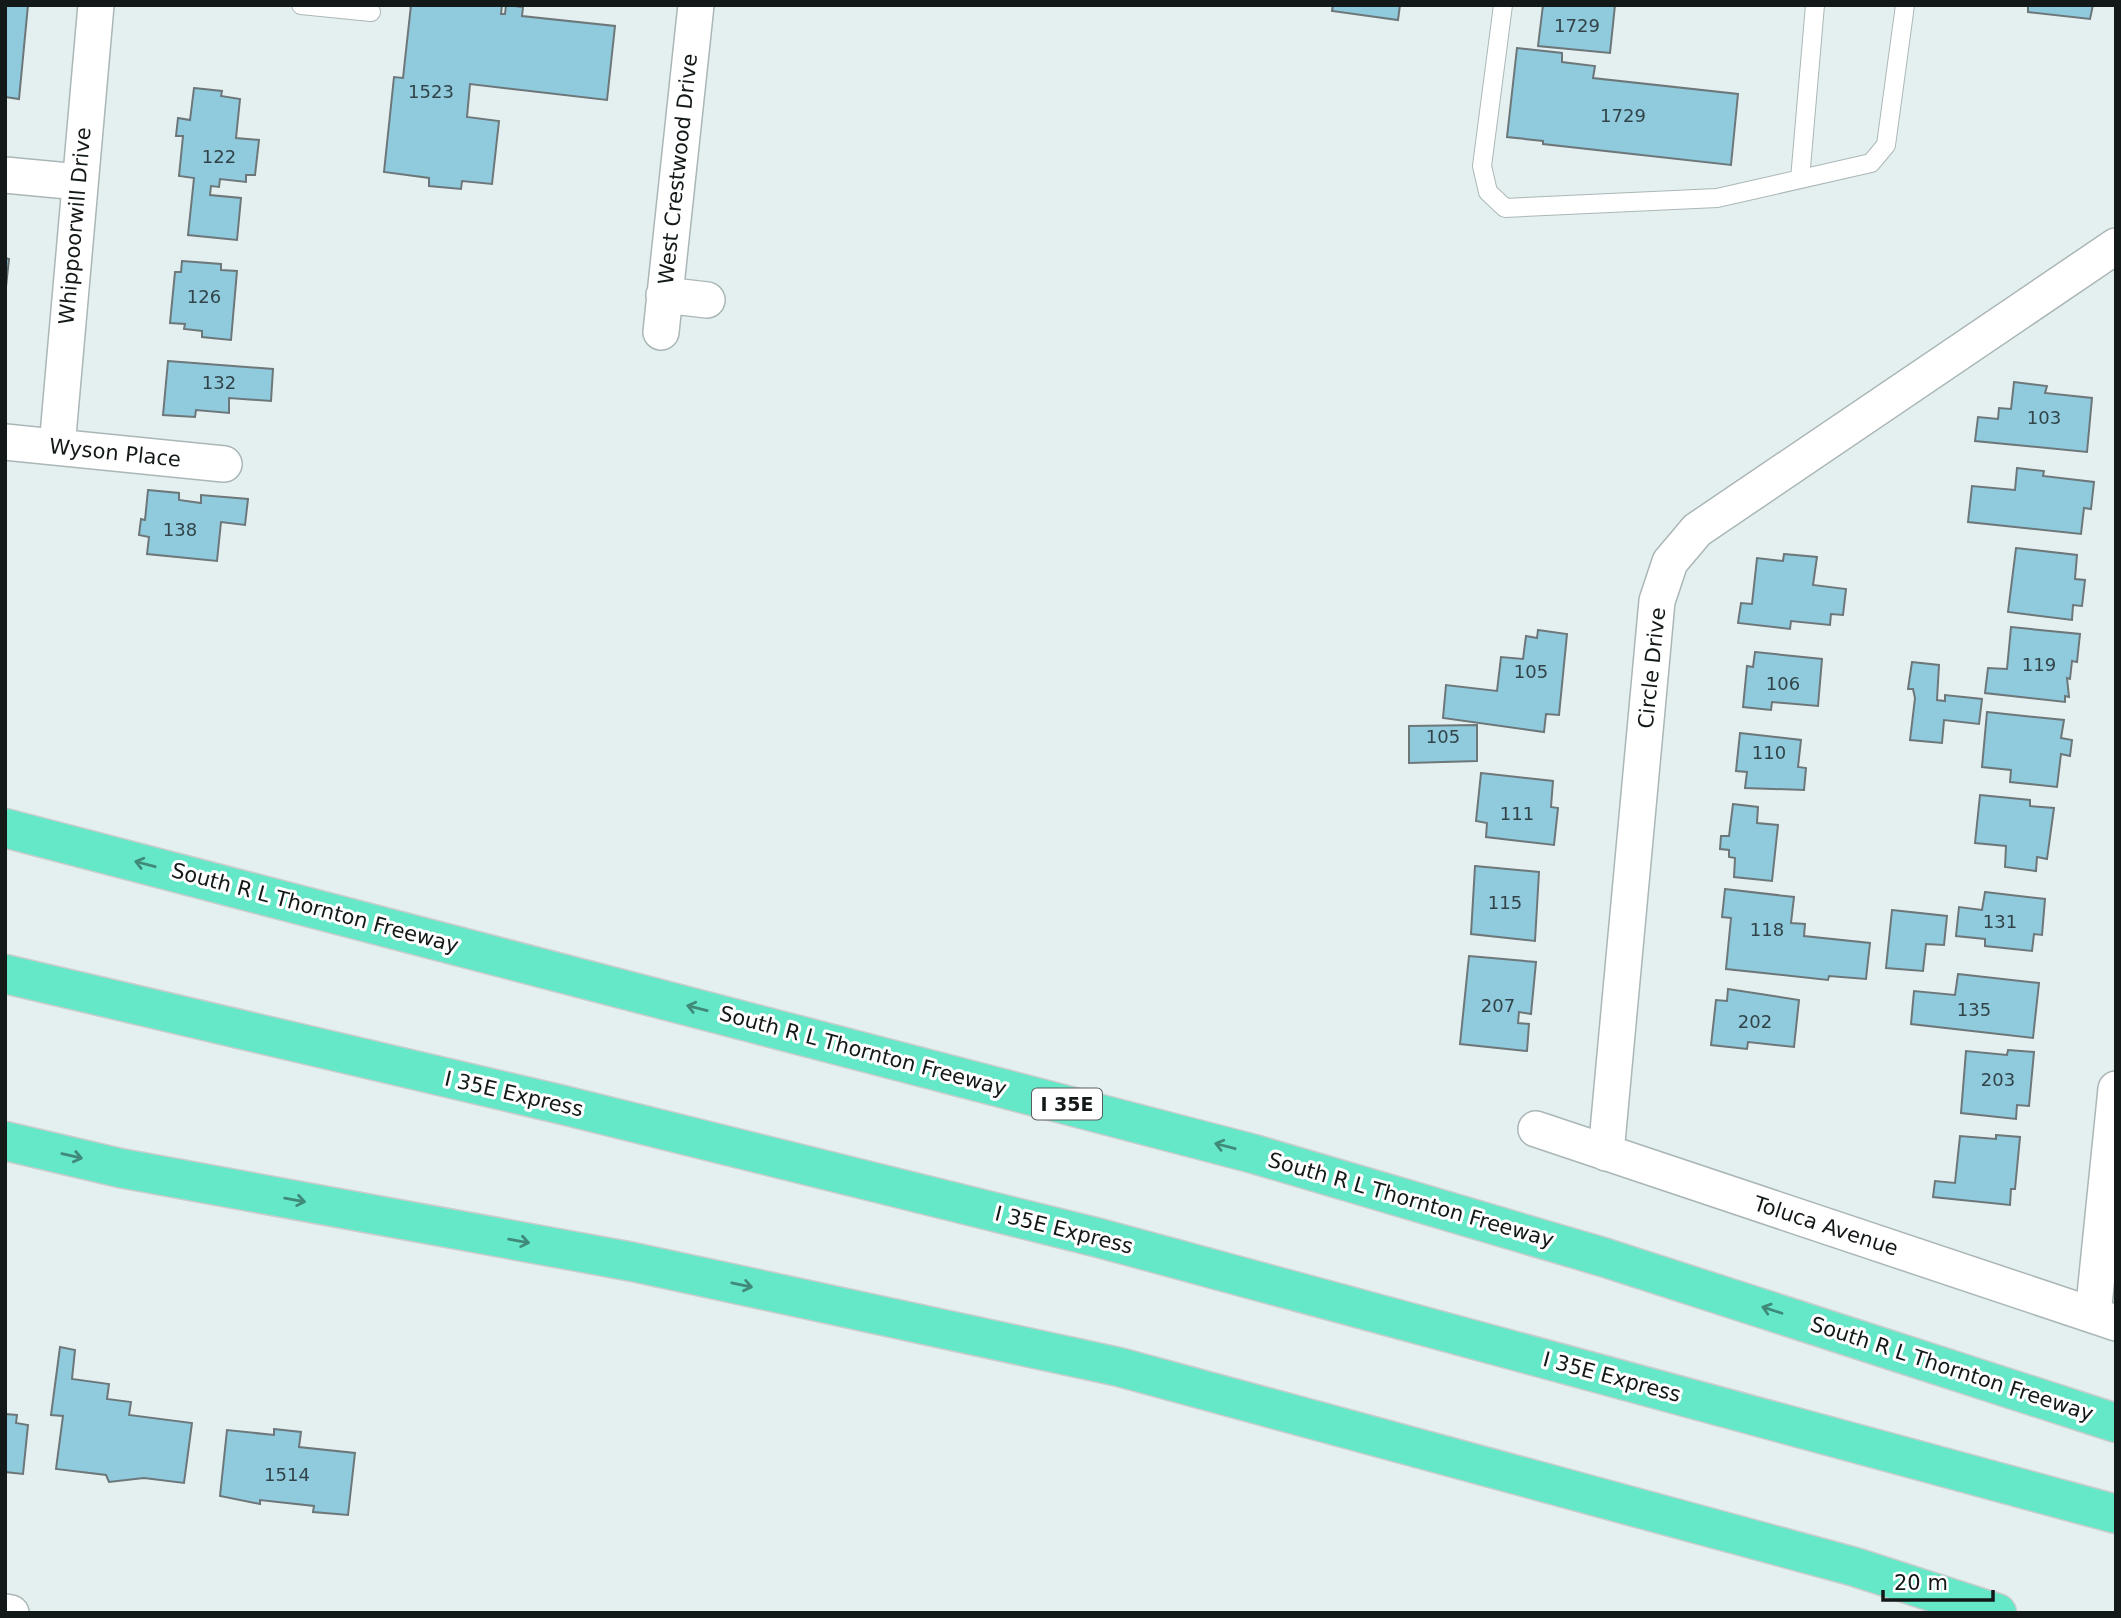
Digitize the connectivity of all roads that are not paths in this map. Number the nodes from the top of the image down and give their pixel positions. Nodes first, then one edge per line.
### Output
1 (96, 5) edge
2 (301, 5) edge
3 (696, 5) edge
4 (1503, 5) edge
5 (1815, 5) edge
6 (1905, 5) edge
7 (371, 12) dead end
8 (5, 175) edge
9 (1800, 179) junction
10 (79, 182) junction
11 (2116, 246) edge
12 (664, 295) junction
13 (707, 300) dead end
14 (661, 332) dead end
15 (5, 442) edge
16 (57, 447) junction
17 (224, 464) dead end
18 (5, 828) edge
19 (5, 974) edge
20 (2116, 1090) edge
21 (1536, 1129) dead end
22 (5, 1141) edge
23 (1606, 1153) junction
24 (2105, 1319) edge
25 (2116, 1423) edge
26 (2116, 1514) edge
27 (5, 1612) edge
28 (11, 1613) edge
29 (1997, 1613) edge

1 - 10 street, Whippoorwill Drive
2 - 7 lane
3 - 12 street, West Crestwood Drive
4 - 9 lane
5 - 9 lane
6 - 9 lane
8 - 10 street
10 - 16 street, Whippoorwill Drive
11 - 23 street, Circle Drive
12 - 13 street
12 - 14 street, West Crestwood Drive
15 - 16 street, Wyson Place
16 - 17 street, Wyson Place
25 -> 18 highway, South R L Thornton Freeway / I 35E
19 - 26 highway, I 35E Express
20 - 24 street
21 - 23 street, Toluca Avenue
22 -> 29 highway
23 - 24 street, Toluca Avenue
27 - 28 street

